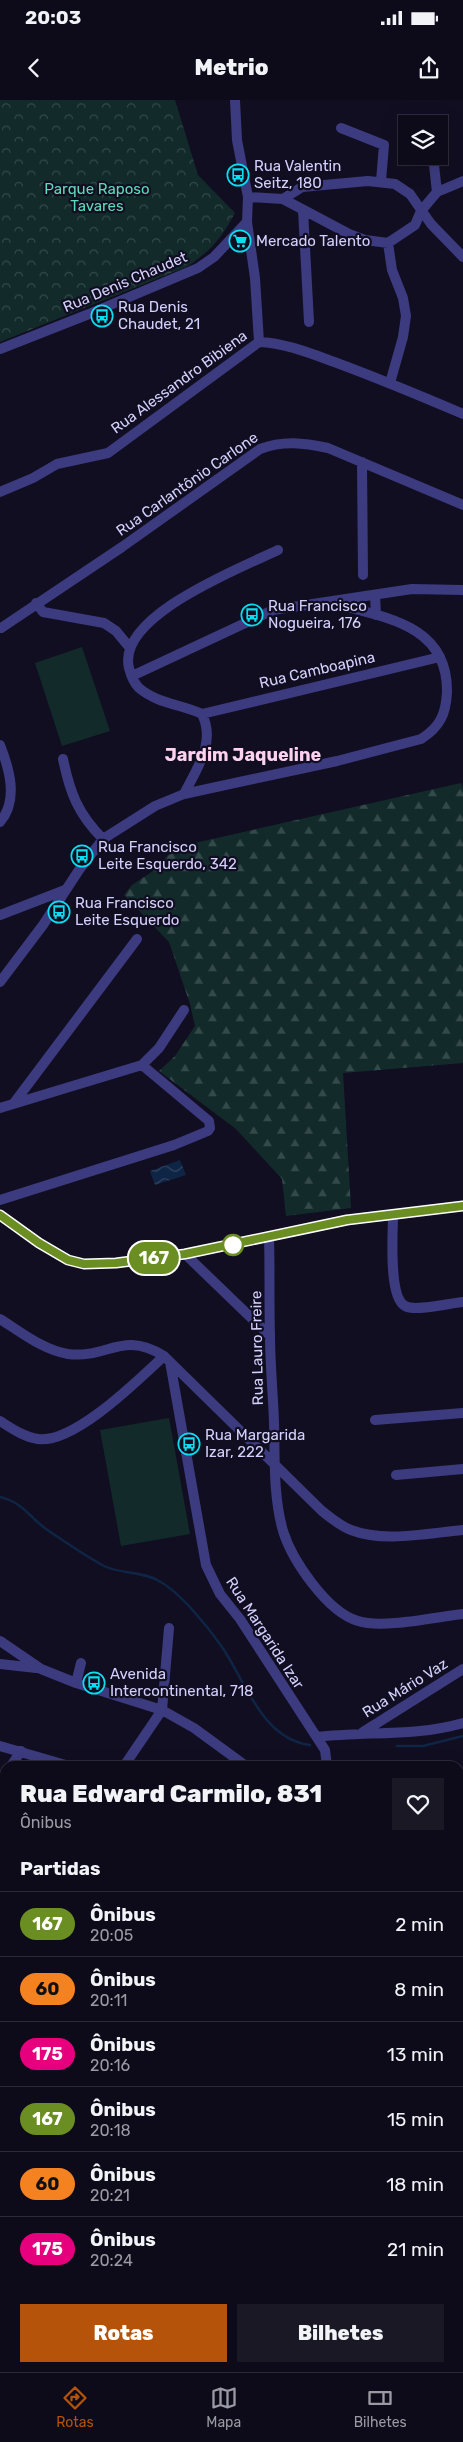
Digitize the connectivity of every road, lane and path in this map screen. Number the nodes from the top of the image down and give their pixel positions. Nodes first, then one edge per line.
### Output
1 (235, 100) edge
2 (341, 128) dead end
3 (434, 165) edge
4 (381, 181) junction
5 (463, 181) edge
6 (437, 192) junction
7 (248, 197) junction
8 (283, 199) junction
9 (303, 210) junction
10 (421, 211) junction
11 (247, 222) junction
12 (388, 243) junction
13 (463, 257) edge
14 (309, 322) dead end
15 (259, 342) junction
16 (0, 349) edge
17 (390, 382) junction
18 (463, 414) edge
19 (362, 462) junction
20 (0, 492) edge
21 (463, 505) edge
22 (278, 550) dead end
23 (363, 575) dead end
24 (463, 590) edge
25 (375, 595) junction
26 (328, 602) junction
27 (36, 603) junction
28 (376, 615) junction
29 (0, 628) edge
30 (130, 648) junction
31 (440, 657) junction
32 (132, 676) junction
33 (202, 714) junction
34 (1, 751) edge
35 (63, 759) dead end
36 (184, 794) junction
37 (0, 822) edge
38 (103, 839) junction
39 (65, 890) junction
40 (0, 915) edge
41 (137, 939) dead end
42 (0, 982) edge
43 (184, 1010) dead end
44 (142, 1065) junction
45 (14, 1103) junction
46 (0, 1108) edge
47 (0, 1200) edge
48 (463, 1206) edge
49 (0, 1215) edge
50 (393, 1215) junction
51 (270, 1236) junction
52 (185, 1254) junction
53 (463, 1302) edge
54 (0, 1319) edge
55 (270, 1336) junction
56 (167, 1359) junction
57 (463, 1413) edge
58 (374, 1420) dead end
59 (0, 1421) edge
60 (275, 1467) junction
61 (463, 1469) edge
62 (396, 1475) dead end
63 (463, 1530) edge
64 (463, 1614) edge
65 (169, 1628) dead end
66 (0, 1641) edge
67 (81, 1663) dead end
68 (0, 1664) edge
69 (41, 1669) junction
70 (463, 1669) edge
71 (76, 1683) junction
72 (162, 1710) junction
73 (463, 1723) edge
74 (363, 1732) junction
75 (317, 1737) junction
76 (0, 1746) edge
77 (21, 1751) junction
78 (14, 1761) edge
79 (53, 1761) edge
80 (127, 1761) edge
81 (239, 1761) edge
82 (326, 1761) edge

1 - 7 street
2 - 4 street
3 - 6 street
4 - 8 street
4 - 10 street
5 - 6 street
6 - 10 street
7 - 8 street
7 - 11 street
8 - 9 street
9 - 12 street
9 - 14 street
10 - 12 street
10 - 13 street
11 - 15 street
11 - 16 street, Rua Denis Chaudet
12 - 17 street
15 - 17 street, Rua Alessandro Bibiena
15 - 20 street, Rua Alessandro Bibiena
17 - 18 street, Rua Alessandro Bibiena
19 - 21 street, Rua Carlantônio Carlone
19 - 23 street
19 - 27 street, Rua Carlantônio Carlone
22 - 30 street
24 - 25 street
25 - 26 street
25 - 28 street
26 - 28 street
26 - 32 street
27 - 29 street, Rua Carlantônio Carlone
27 - 30 street
28 - 31 street
30 - 32 street
31 - 33 street, Rua Camboapina
31 - 36 street
32 - 33 street
33 - 36 street
34 - 37 street
35 - 38 street
36 - 38 street
38 - 39 street
39 - 40 street
39 - 42 street
41 - 45 street
43 - 44 street
44 - 45 street
44 - 47 street
45 - 46 street
48 - 50 street
49 - 52 street
50 - 51 street
50 - 53 street
51 - 52 street
51 - 55 street, Rua Lauro Freire
52 - 55 street
54 - 56 street
55 - 60 street, Rua Lauro Freire
56 - 59 street
56 - 60 street
56 - 75 street, Rua Margarida Izar
57 - 58 street
60 - 63 street
60 - 64 street, Rua Lauro Freire
61 - 62 street
65 - 72 street
66 - 69 street
67 - 71 street
68 - 69 street
69 - 71 street
70 - 74 street, Rua Mário Vaz
71 - 72 street
72 - 80 street
72 - 81 street
73 - 74 street
74 - 75 street
75 - 82 street, Rua Margarida Izar
76 - 77 street
77 - 78 street
77 - 79 street

